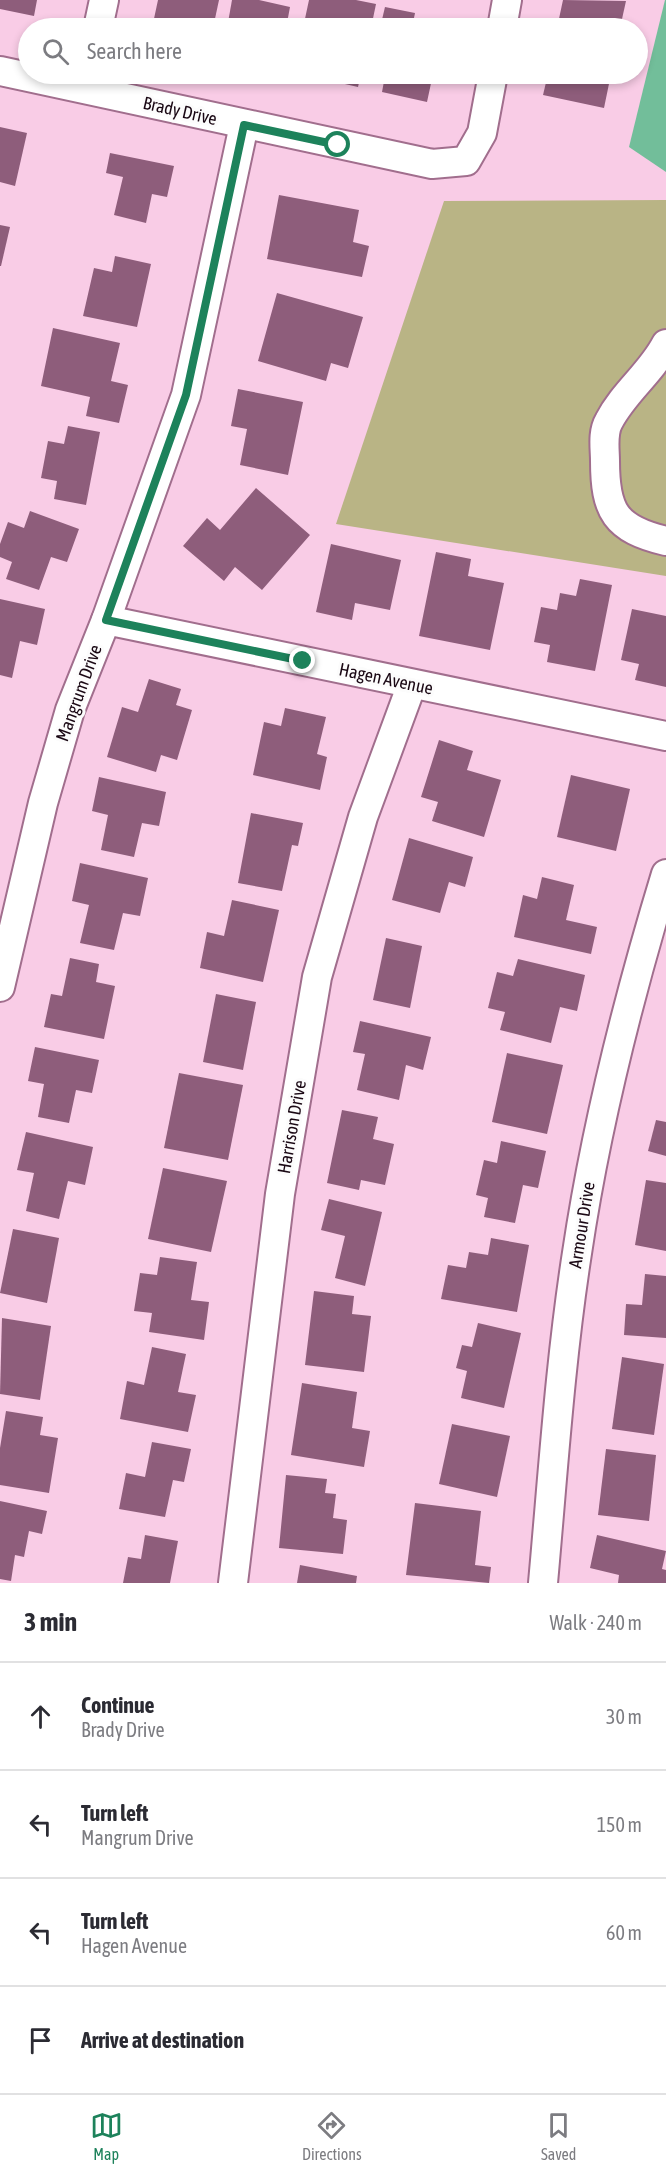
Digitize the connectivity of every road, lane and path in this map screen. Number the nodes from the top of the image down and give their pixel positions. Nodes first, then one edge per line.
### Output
1 (104, 0) edge
2 (507, 0) edge
3 (100, 18) edge
4 (504, 18) edge
5 (0, 71) edge
6 (18, 73) edge
7 (95, 84) edge
8 (491, 84) edge
9 (244, 125) junction
10 (666, 344) edge
11 (666, 541) edge
12 (106, 620) junction
13 (412, 684) junction
14 (666, 736) edge
15 (666, 874) edge
16 (0, 987) edge
17 (233, 1583) edge
18 (543, 1583) edge

1 - 3 street
2 - 4 street
5 - 6 street, Brady Drive
7 - 9 street, Brady Drive
8 - 9 street, Brady Drive
9 - 12 street, Mangrum Drive
10 - 11 street
12 - 13 street, Hagen Avenue
12 - 16 street, Mangrum Drive
13 - 14 street, Hagen Avenue
13 - 17 street, Harrison Drive
15 - 18 street, Armour Drive

